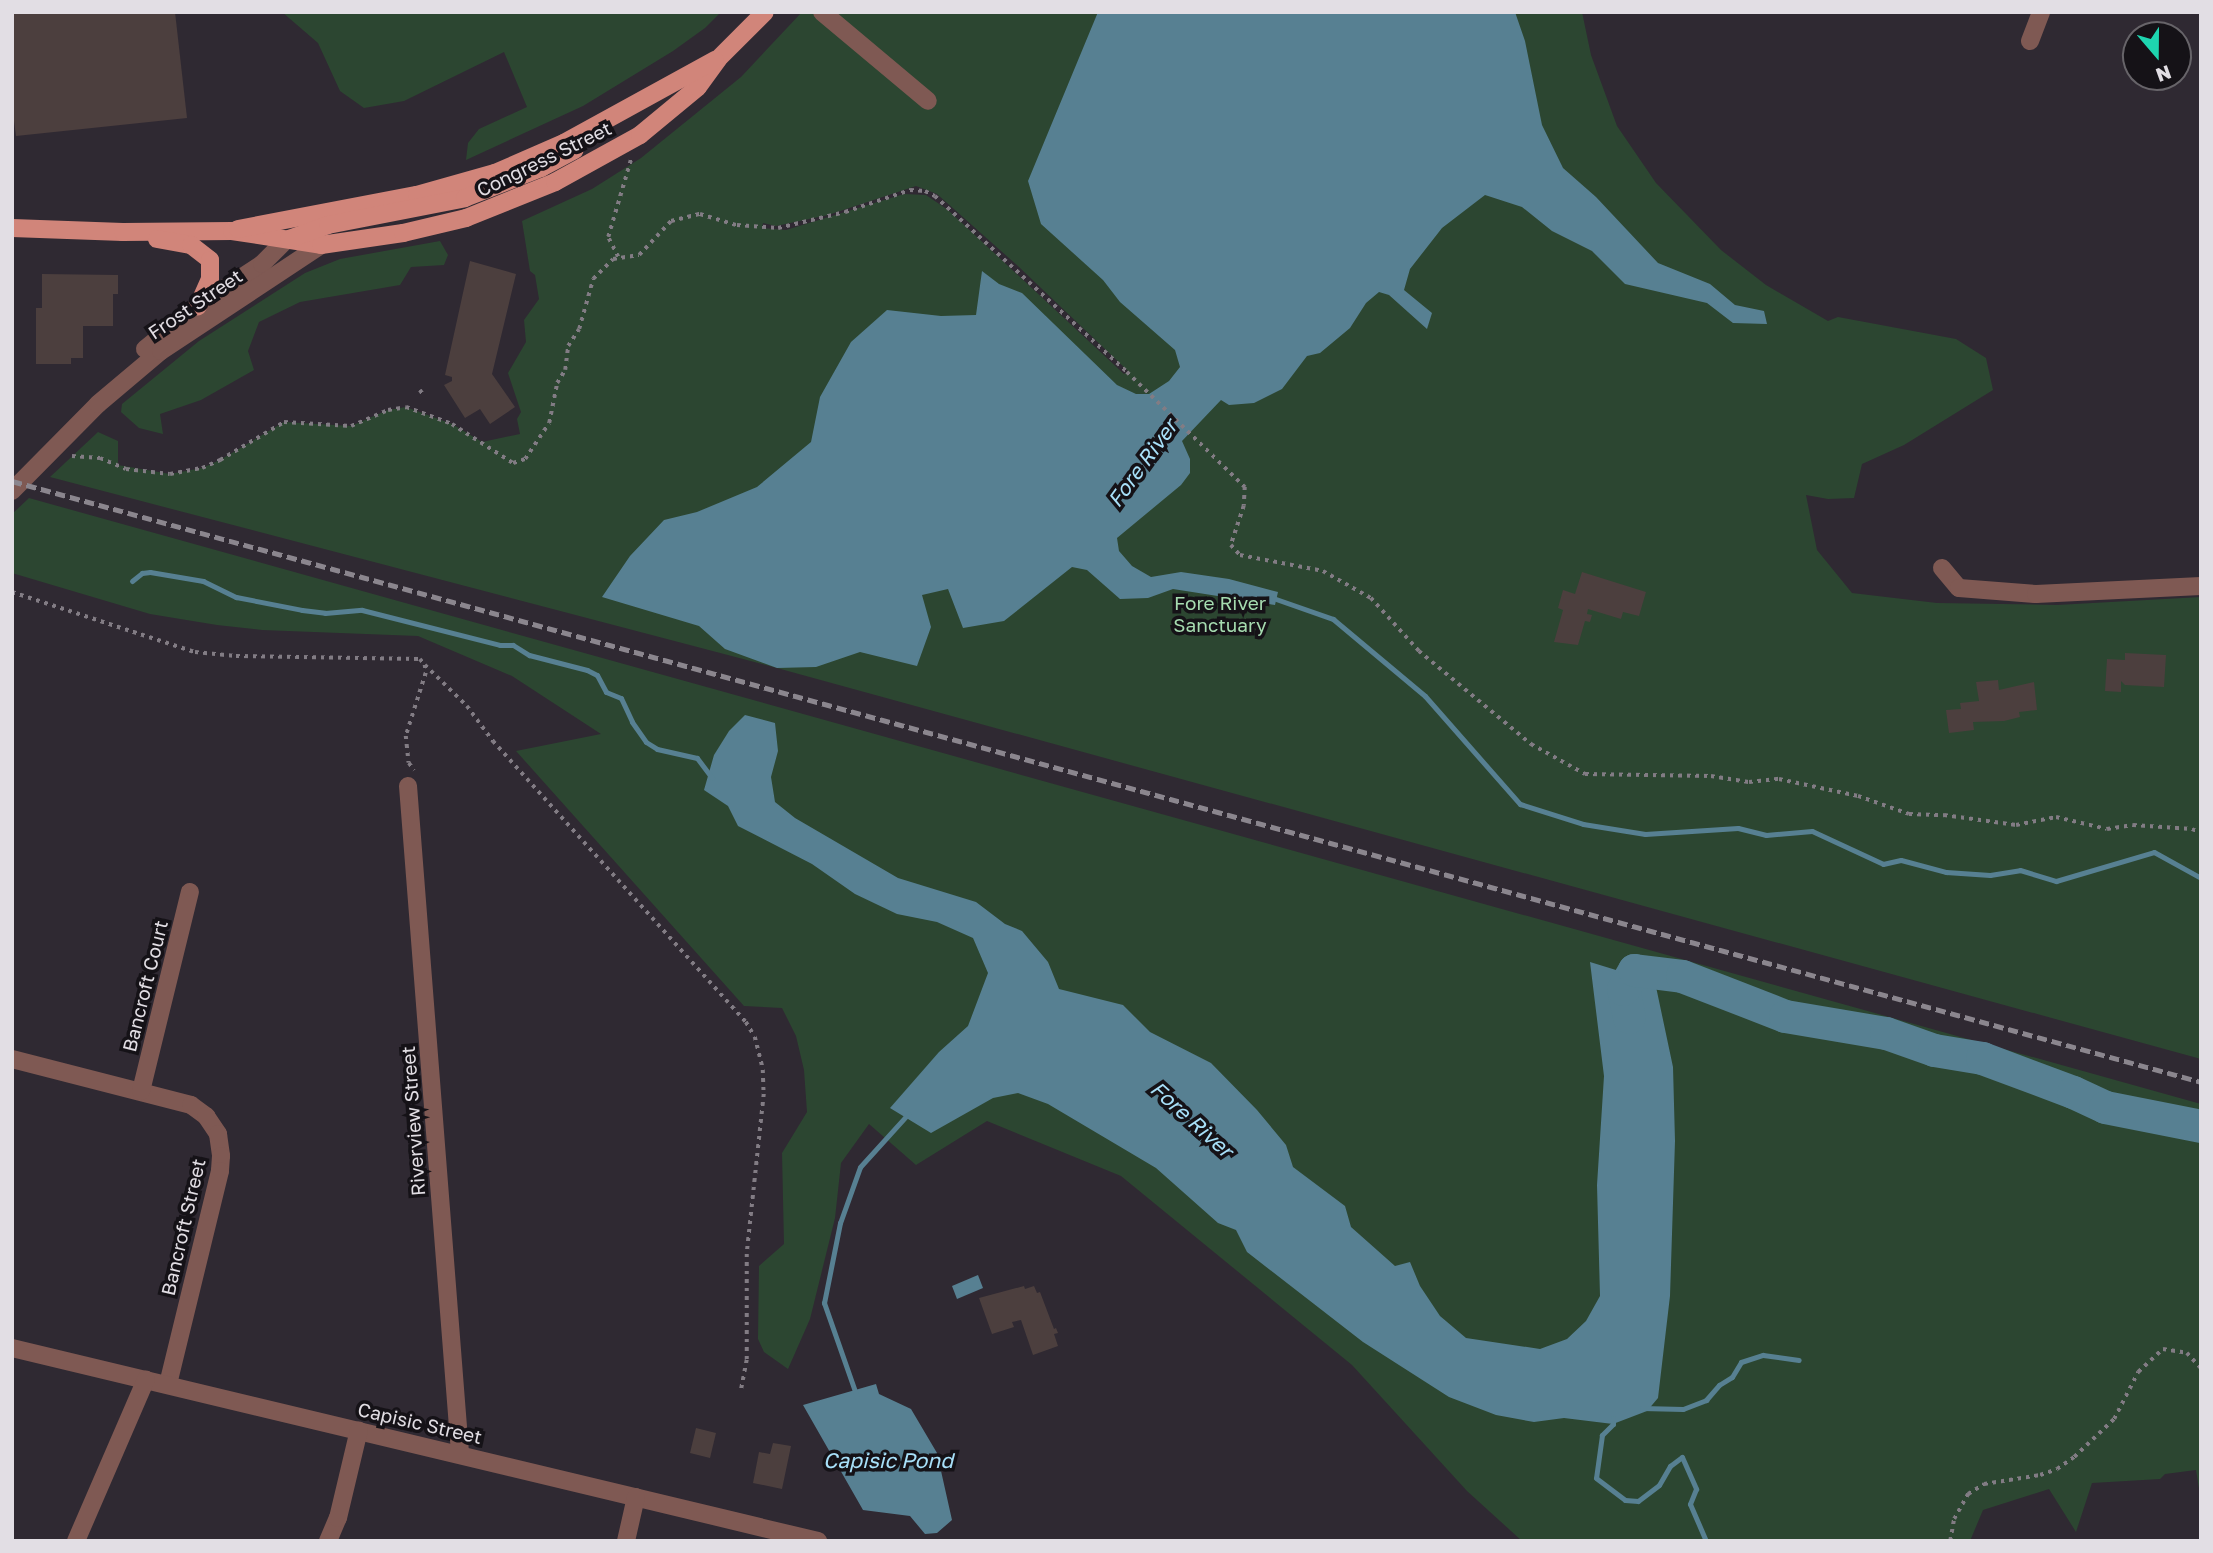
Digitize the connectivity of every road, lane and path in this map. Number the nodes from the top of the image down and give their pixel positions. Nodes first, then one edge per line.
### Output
1 (765, 12) edge
2 (822, 12) edge
3 (2041, 12) edge
4 (2030, 41) dead end
5 (718, 59) junction
6 (653, 95) junction
7 (928, 100) dead end
8 (632, 158) dead end
9 (12, 228) edge
10 (232, 231) junction
11 (123, 232) junction
12 (286, 240) junction
13 (321, 245) junction
14 (618, 257) junction
15 (198, 306) junction
16 (419, 390) dead end
17 (424, 396) dead end
18 (95, 407) junction
19 (69, 455) dead end
20 (12, 491) edge
21 (1942, 569) dead end
22 (2201, 586) edge
23 (12, 592) edge
24 (425, 665) junction
25 (408, 786) joint
26 (2201, 833) edge
27 (190, 892) dead end
28 (12, 1059) edge
29 (141, 1090) junction
30 (12, 1348) edge
31 (2201, 1368) edge
32 (146, 1379) junction
33 (168, 1385) junction
34 (741, 1392) dead end
35 (359, 1430) junction
36 (460, 1454) junction
37 (636, 1497) junction
38 (76, 1541) edge
39 (328, 1541) edge
40 (626, 1541) edge
41 (818, 1541) edge
42 (1950, 1541) edge

1 - 5 main road, Congress Street
2 - 7 street
3 - 4 street
5 - 6 main road, Congress Street
5 - 13 main road, Congress Street
6 - 10 main road, Congress Street
6 - 12 main road
8 - 14 path
9 - 11 main road, Congress Street
10 - 11 main road, Congress Street
10 - 12 main road, Congress Street
11 - 15 main road
12 - 13 main road, Congress Street
12 - 15 street, Frost Street
13 - 18 street, Frost Street
14 - 19 path
14 - 26 path
15 - 18 street, Frost Street
16 - 17 path
18 - 20 street, Frost Street
21 - 22 street
23 - 24 path
24 - 25 path
24 - 34 path
25 - 36 street, Riverview Street
27 - 29 street, Bancroft Court
28 - 29 street, Bancroft Street
29 - 33 street, Bancroft Street
30 - 32 street, Capisic Street
31 - 42 path
32 - 33 street, Capisic Street
32 - 38 street
33 - 35 street, Capisic Street
35 - 36 street, Capisic Street
35 - 39 street
36 - 37 street, Capisic Street
37 - 40 street
37 - 41 street, Capisic Street

